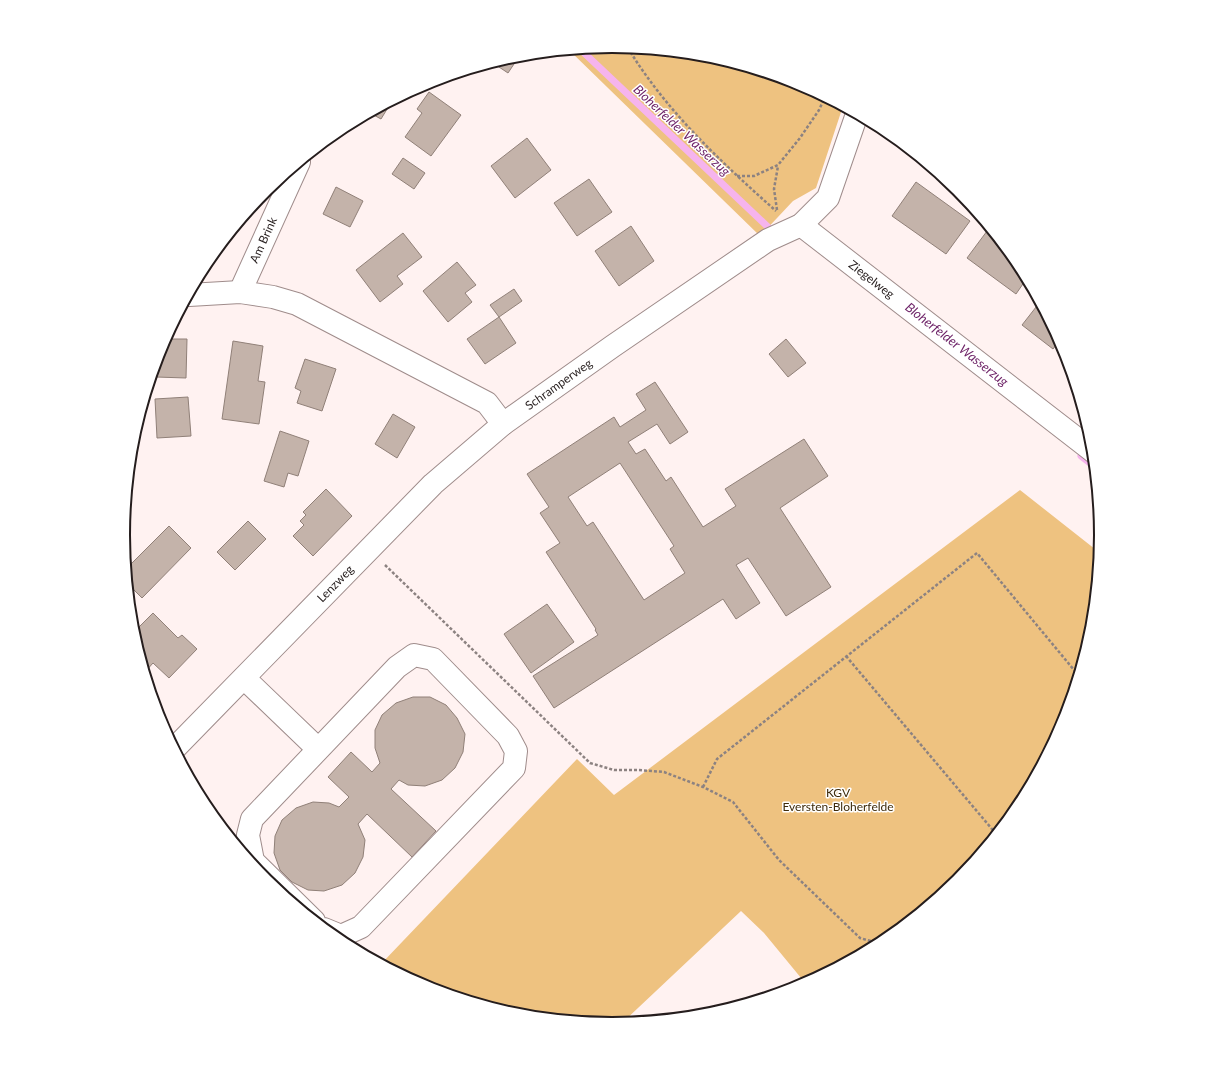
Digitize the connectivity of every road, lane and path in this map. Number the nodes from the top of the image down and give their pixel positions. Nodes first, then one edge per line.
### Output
1 (631, 54) edge
2 (823, 102) edge
3 (855, 119) edge
4 (778, 165) junction
5 (737, 176) junction
6 (284, 183) edge
7 (800, 225) junction
8 (240, 292) junction
9 (195, 294) edge
10 (503, 424) junction
11 (1086, 444) edge
12 (368, 549) junction
13 (846, 656) junction
14 (1075, 671) edge
15 (244, 678) junction
16 (178, 745) edge
17 (318, 749) junction
18 (703, 787) junction
19 (994, 831) edge
20 (252, 856) edge
21 (342, 936) edge
22 (873, 942) edge

1 - 5 path
2 - 4 path
3 - 7 street, Schramperweg
4 - 5 path
4 - 5 path
6 - 8 street, Am Brink
7 - 10 street, Schramperweg
7 - 11 street, Ziegelweg
8 - 9 street
8 - 10 street
10 - 12 street, Lenzweg
12 - 15 street, Lenzweg
12 - 18 path
13 - 14 path
13 - 18 path
13 - 19 path
15 - 16 street, Lenzweg
15 - 17 street
17 - 20 street
17 - 21 street
18 - 22 path

